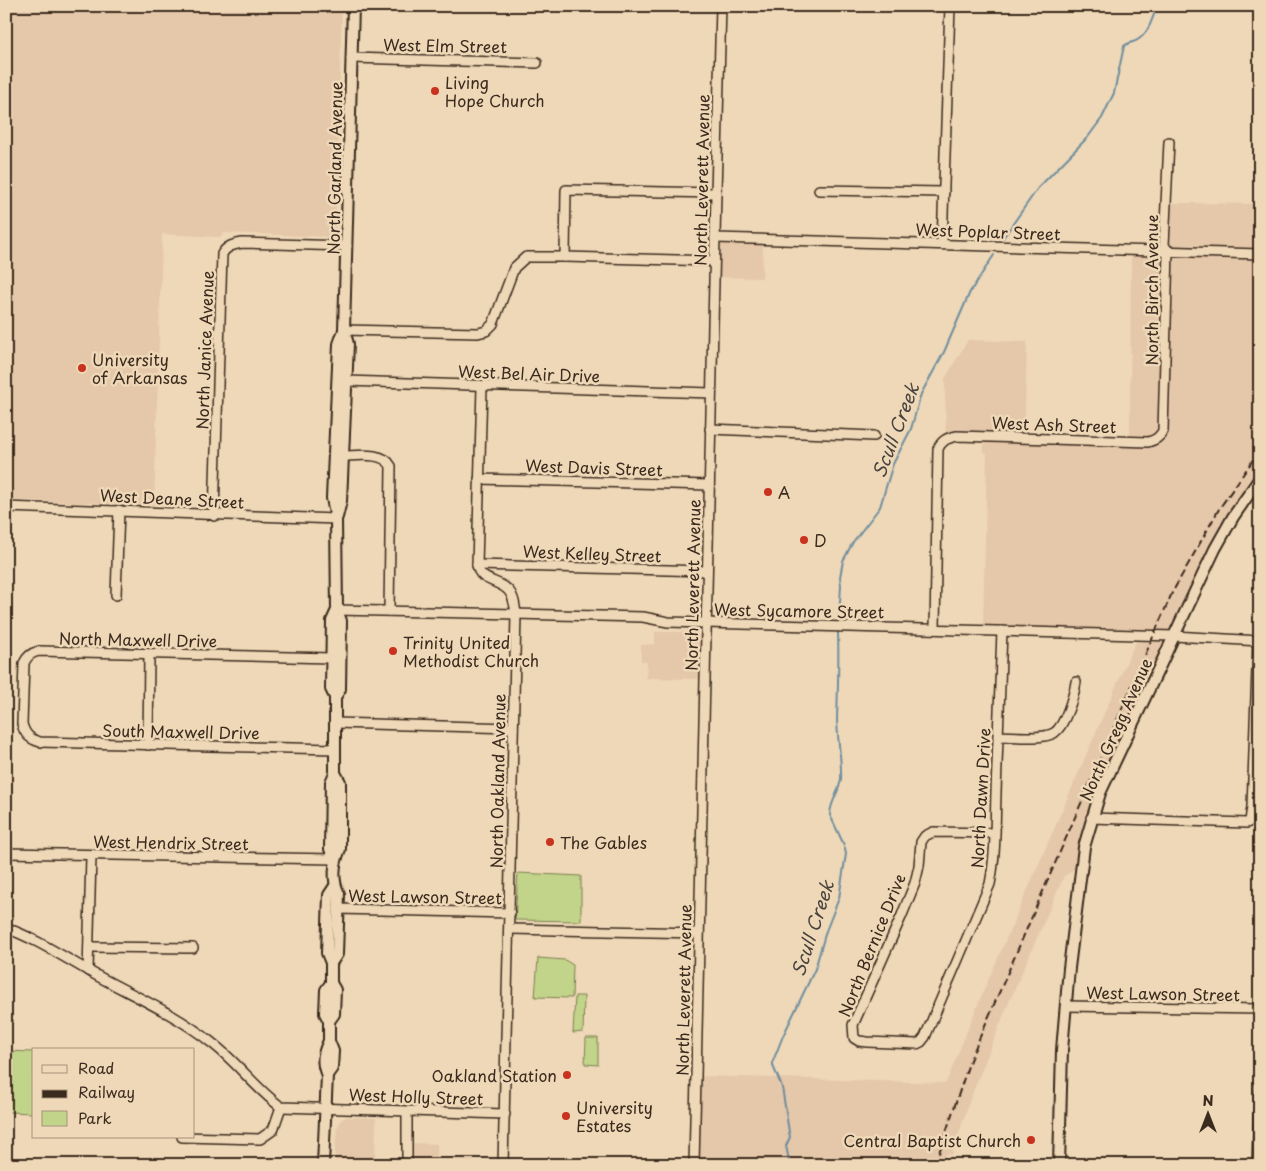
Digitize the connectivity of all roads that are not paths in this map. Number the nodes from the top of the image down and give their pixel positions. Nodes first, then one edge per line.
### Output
1 (353, 6) edge
2 (721, 6) edge
3 (950, 6) edge
4 (351, 58) junction
5 (537, 63) dead end
6 (1169, 142) dead end
7 (819, 190) dead end
8 (944, 192) junction
9 (716, 193) junction
10 (715, 238) junction
11 (942, 244) junction
12 (347, 246) junction
13 (1168, 251) junction
14 (1260, 254) edge
15 (565, 257) junction
16 (714, 260) junction
17 (344, 330) junction
18 (346, 381) junction
19 (482, 387) junction
20 (712, 393) junction
21 (710, 429) junction
22 (874, 436) dead end
23 (1160, 436) joint
24 (342, 456) junction
25 (1260, 478) edge
26 (479, 479) junction
27 (709, 485) junction
28 (6, 507) edge
29 (119, 510) junction
30 (214, 516) junction
31 (336, 520) junction
32 (477, 565) junction
33 (707, 571) junction
34 (116, 595) dead end
35 (337, 610) junction
36 (389, 611) junction
37 (516, 614) junction
38 (706, 623) junction
39 (935, 629) junction
40 (1002, 631) junction
41 (1174, 636) junction
42 (1259, 641) edge
43 (149, 654) junction
44 (331, 658) junction
45 (1076, 682) dead end
46 (335, 696) junction
47 (335, 723) junction
48 (513, 728) junction
49 (998, 736) junction
50 (28, 737) joint
51 (148, 745) junction
52 (335, 749) junction
53 (1091, 818) junction
54 (996, 833) junction
55 (6, 854) edge
56 (91, 856) junction
57 (335, 860) junction
58 (335, 886) junction
59 (338, 909) junction
60 (510, 912) junction
61 (6, 928) edge
62 (510, 928) junction
63 (699, 933) junction
64 (89, 947) junction
65 (193, 948) dead end
66 (331, 963) junction
67 (88, 971) junction
68 (1066, 1006) junction
69 (1260, 1009) edge
70 (854, 1038) joint
71 (1260, 1078) edge
72 (281, 1107) junction
73 (326, 1108) junction
74 (407, 1112) junction
75 (505, 1114) junction
76 (195, 1137) edge
77 (323, 1165) edge
78 (407, 1165) edge
79 (503, 1165) edge
80 (694, 1165) edge
81 (1060, 1165) edge
82 (1066, 1165) edge
83 (1257, 1165) edge

1 - 4 main road, North Garland Avenue
2 - 9 street, North Leverett Avenue
3 - 8 street
4 - 5 street, West Elm Street
4 - 12 main road, North Garland Avenue
6 - 13 street, North Birch Avenue
7 - 8 street
8 - 11 street
9 - 10 street, North Leverett Avenue
9 - 15 street
10 - 11 street, West Poplar Street
10 - 16 street, North Leverett Avenue
11 - 13 street, West Poplar Street
12 - 17 main road, North Garland Avenue
12 - 30 street, North Janice Avenue
13 - 14 street, West Poplar Street
13 - 23 street, North Birch Avenue
15 - 16 street
15 - 17 street
16 - 20 street, North Leverett Avenue
17 - 18 main road, North Garland Avenue
17 - 31 main road, North Garland Avenue
18 - 19 street, West Bel Air Drive
18 - 24 main road, North Garland Avenue
19 - 20 street, West Bel Air Drive
19 - 26 street
20 - 21 street, North Leverett Avenue
21 - 22 street
21 - 27 street, North Leverett Avenue
23 - 39 street, West Ash Street
24 - 31 main road, North Garland Avenue
24 - 36 street
25 - 41 main road, North Gregg Avenue
26 - 27 street, West Davis Street
26 - 32 street
27 - 33 street, North Leverett Avenue
28 - 29 street, West Deane Street
29 - 30 street, West Deane Street
29 - 34 street
30 - 31 street, West Deane Street
31 - 35 main road, North Garland Avenue
32 - 33 street, West Kelley Street
32 - 37 street, North Oakland Avenue
33 - 38 street, North Leverett Avenue
35 - 36 street, West Sycamore Street
35 - 44 main road, North Garland Avenue
35 - 46 main road, North Garland Avenue
36 - 37 street, West Sycamore Street
37 - 38 street, West Sycamore Street
37 - 48 street, North Oakland Avenue
38 - 39 street, West Sycamore Street
38 - 63 street, North Leverett Avenue
39 - 40 street, West Sycamore Street
40 - 41 street, West Sycamore Street
40 - 49 street, North Dawn Drive
41 - 42 street, West Sycamore Street
41 - 53 main road, North Gregg Avenue
42 - 53 street
43 - 44 street, North Maxwell Drive
43 - 50 street, North Maxwell Drive
43 - 51 street
44 - 46 main road, North Garland Avenue
45 - 49 street
46 - 47 main road, North Garland Avenue
47 - 48 street
47 - 52 main road, North Garland Avenue
48 - 60 street, North Oakland Avenue
49 - 54 street, North Dawn Drive
50 - 51 street, South Maxwell Drive
51 - 52 street, South Maxwell Drive
52 - 57 main road, North Garland Avenue
53 - 68 main road, North Gregg Avenue
54 - 70 street, North Bernice Drive
54 - 70 street, North Dawn Drive
55 - 56 street, West Hendrix Street
56 - 57 street, West Hendrix Street
56 - 64 street
57 - 58 main road, North Garland Avenue
58 - 59 main road, North Garland Avenue
58 - 66 main road, North Garland Avenue
59 - 60 street, West Lawson Street
59 - 66 main road, North Garland Avenue
60 - 62 street, North Oakland Avenue
61 - 67 street
62 - 63 street, West Lawson Street
62 - 75 street, North Oakland Avenue
63 - 80 street, North Leverett Avenue
64 - 65 street
64 - 67 street
66 - 73 main road, North Garland Avenue
67 - 72 street
68 - 69 street, West Lawson Street
68 - 81 main road, North Gregg Avenue
71 - 83 street
72 - 73 street, West Holly Street
72 - 76 street
73 - 74 street, West Holly Street
73 - 77 main road, North Garland Avenue
74 - 75 street, West Holly Street
74 - 78 street
75 - 79 street, North Oakland Avenue
81 - 82 street

